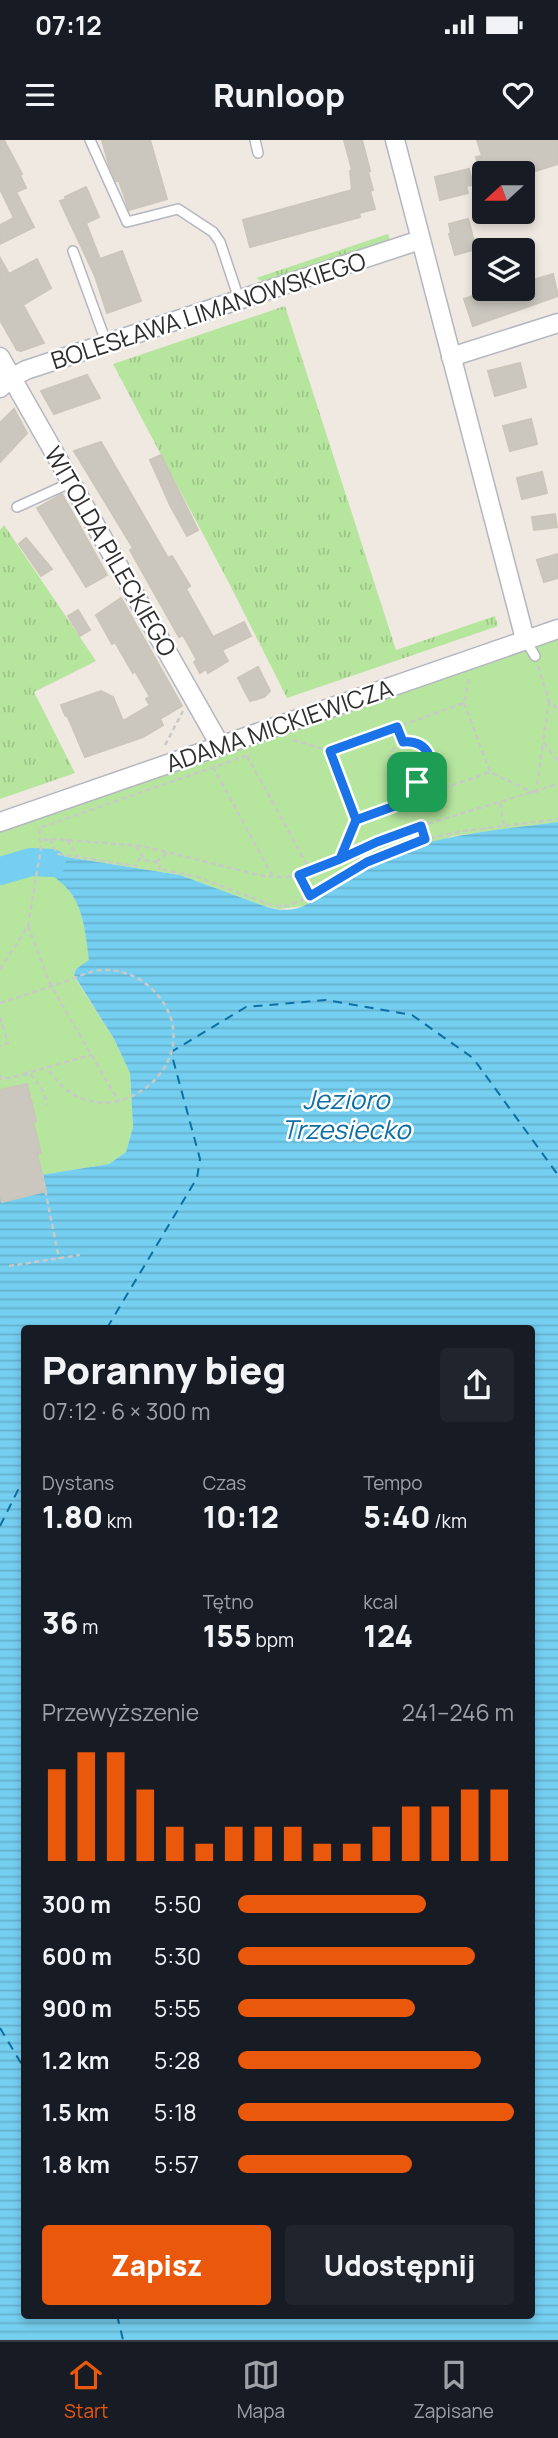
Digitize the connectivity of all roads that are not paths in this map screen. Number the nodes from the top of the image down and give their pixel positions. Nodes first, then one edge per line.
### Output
1 (90, 140) edge
2 (255, 140) edge
3 (395, 140) edge
4 (258, 153) dead end
5 (420, 240) junction
6 (73, 251) dead end
7 (239, 299) junction
8 (558, 323) edge
9 (106, 342) junction
10 (0, 357) edge
11 (451, 357) junction
12 (6, 383) edge
13 (72, 482) junction
14 (18, 507) dead end
15 (558, 629) edge
16 (525, 639) junction
17 (535, 656) road end
18 (220, 745) junction
19 (0, 822) edge

1 - 7 lane
2 - 4 lane
3 - 5 street
5 - 7 street, BOLESŁAWA LIMANOWSKIEGO
5 - 11 street
6 - 9 lane
7 - 9 street, BOLESŁAWA LIMANOWSKIEGO
8 - 11 street
9 - 12 street, BOLESŁAWA LIMANOWSKIEGO
10 - 12 street, WITOLDA PILECKIEGO
11 - 16 street
12 - 13 street, WITOLDA PILECKIEGO
13 - 14 lane
13 - 18 street, WITOLDA PILECKIEGO
15 - 16 street, ADAMA MICKIEWICZA
16 - 17 lane
16 - 18 street, ADAMA MICKIEWICZA
18 - 19 street, ADAMA MICKIEWICZA

